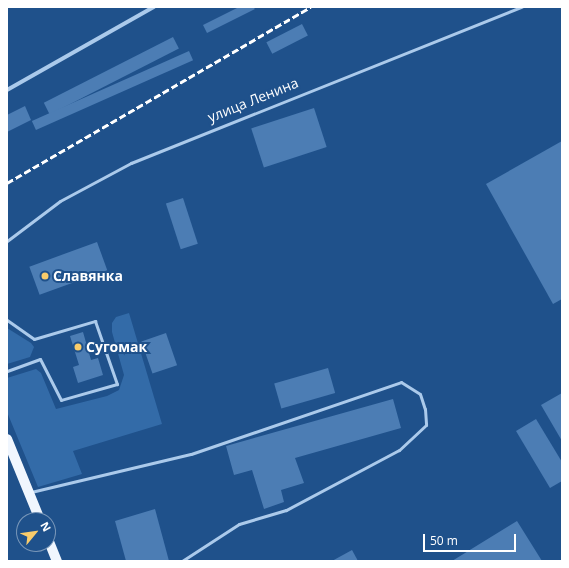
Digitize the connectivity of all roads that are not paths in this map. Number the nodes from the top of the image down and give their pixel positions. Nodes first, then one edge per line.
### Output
1 (154, 7) edge
2 (522, 7) edge
3 (7, 90) edge
4 (7, 241) edge
5 (7, 320) edge
6 (7, 371) edge
7 (7, 439) edge
8 (30, 493) junction
9 (37, 512) edge
10 (182, 561) edge

1 - 3 street
2 - 4 lane, улица Ленина
5 - 6 lane
7 - 8 main road
8 - 9 main road
8 - 10 lane

